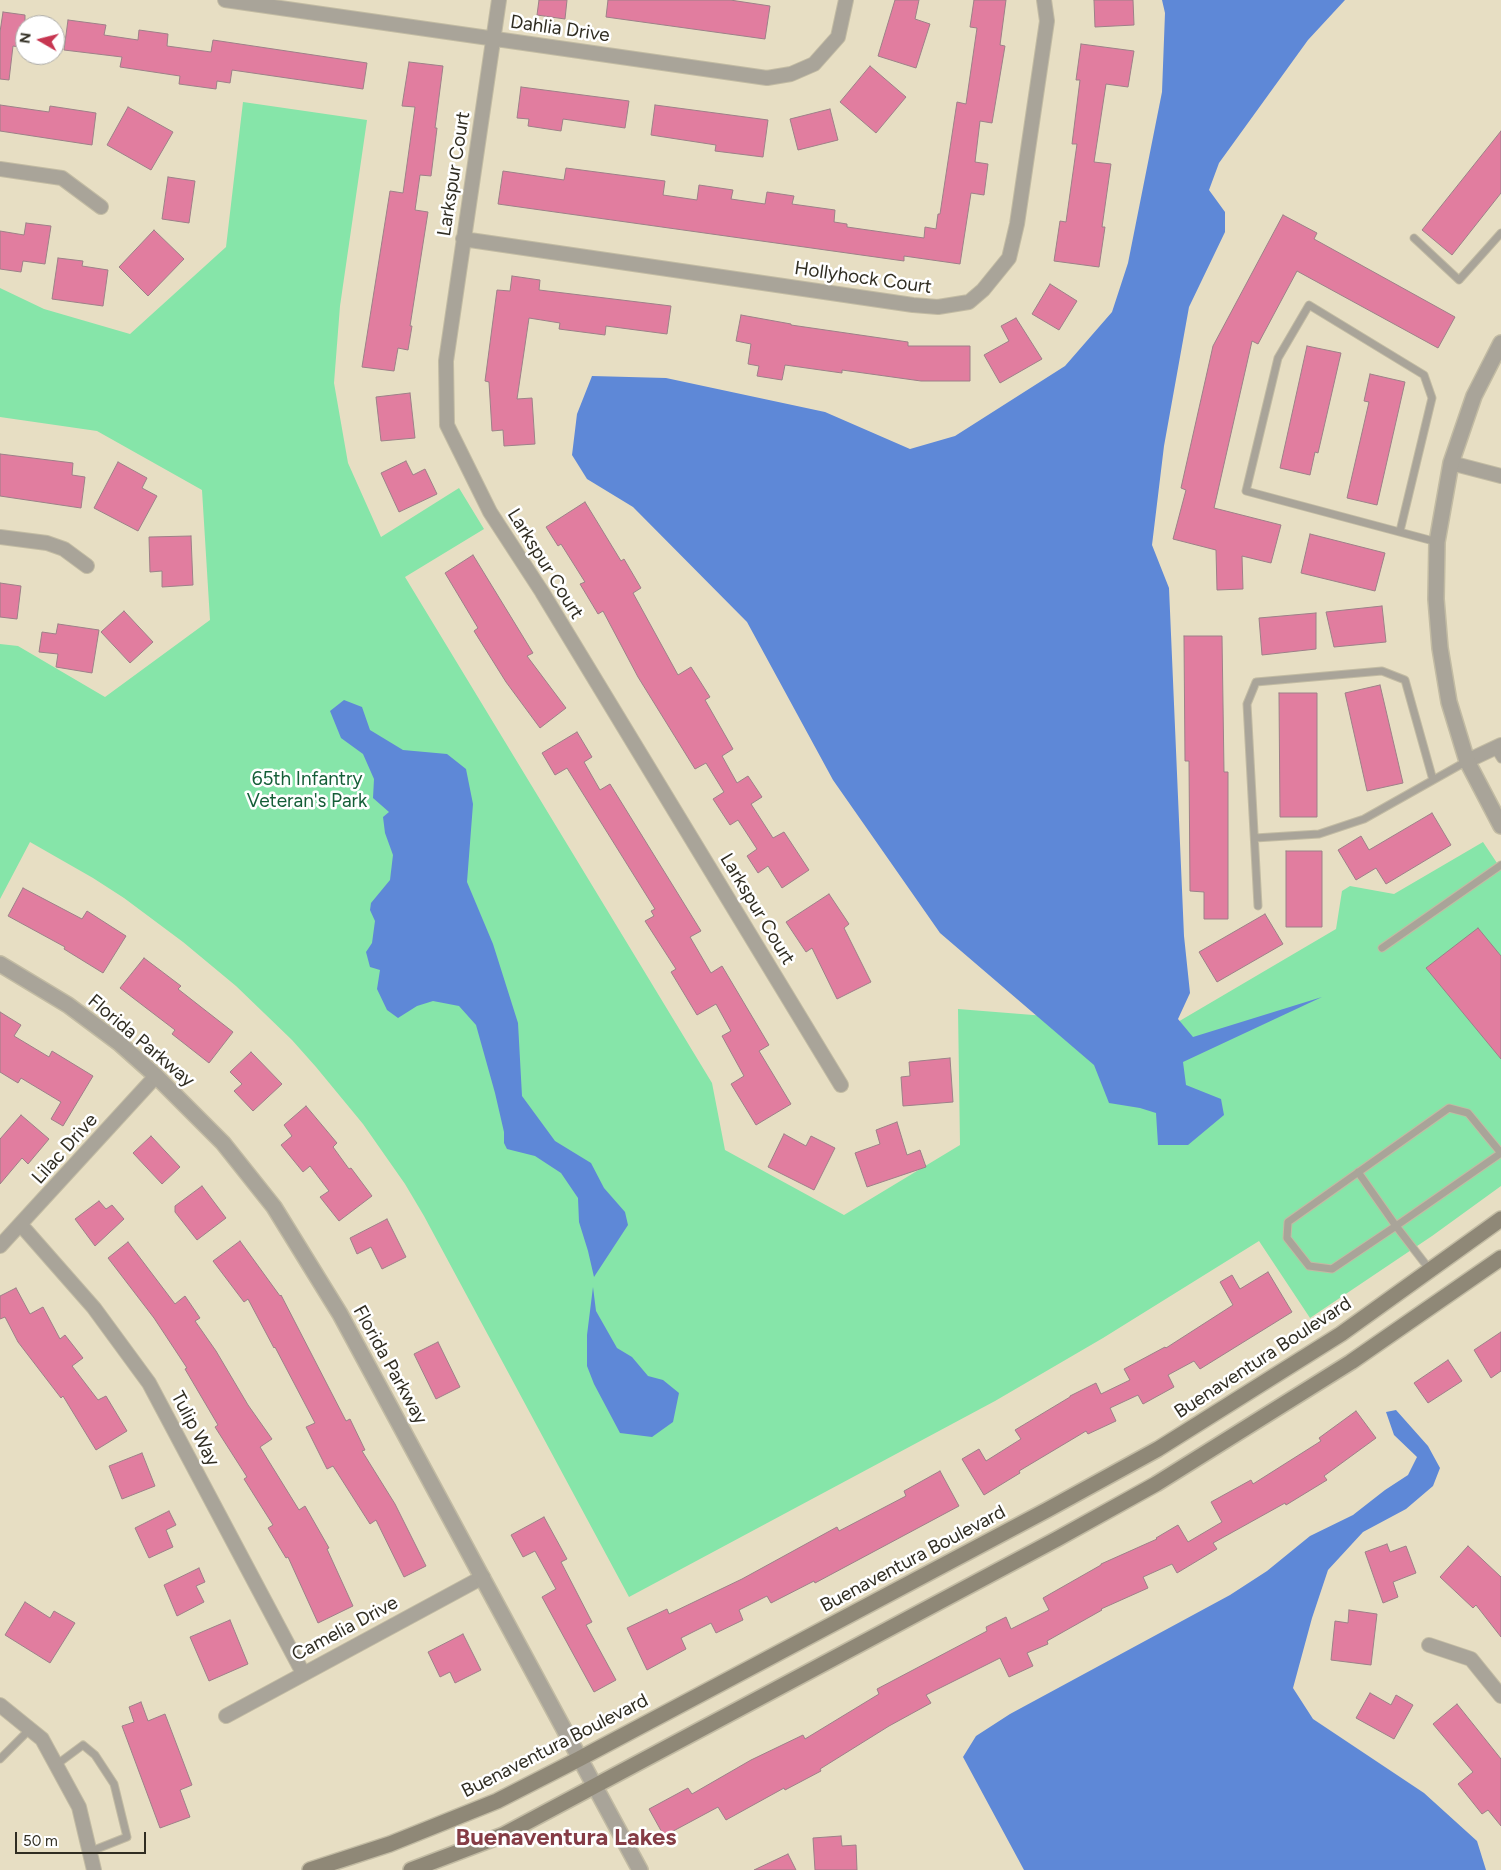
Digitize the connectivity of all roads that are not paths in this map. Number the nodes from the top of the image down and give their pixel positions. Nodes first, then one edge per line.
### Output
1 (224, 0) edge
2 (499, 0) edge
3 (846, 0) edge
4 (1044, 0) edge
5 (296, 5) edge
6 (493, 38) junction
7 (0, 169) edge
8 (101, 207) dead end
9 (1501, 233) edge
10 (463, 238) junction
11 (1414, 238) dead end
12 (1501, 343) edge
13 (1451, 463) junction
14 (1501, 476) edge
15 (1400, 531) junction
16 (0, 537) edge
17 (1437, 542) junction
18 (87, 566) dead end
19 (1499, 751) edge
20 (1467, 761) junction
21 (1433, 780) junction
22 (1501, 826) edge
23 (1254, 838) junction
24 (1501, 866) edge
25 (1258, 906) dead end
26 (1382, 948) dead end
27 (0, 964) edge
28 (156, 1076) junction
29 (841, 1085) dead end
30 (1501, 1153) edge
31 (1358, 1172) junction
32 (1501, 1219) edge
33 (21, 1224) junction
34 (1396, 1226) junction
35 (0, 1246) edge
36 (1501, 1258) edge
37 (1430, 1270) junction
38 (482, 1577) junction
39 (1429, 1645) dead end
40 (303, 1673) junction
41 (1501, 1696) edge
42 (0, 1704) edge
43 (226, 1716) dead end
44 (30, 1729) junction
45 (0, 1759) edge
46 (579, 1759) junction
47 (56, 1765) junction
48 (594, 1786) junction
49 (89, 1852) junction
50 (94, 1870) edge
51 (310, 1870) edge
52 (411, 1870) edge
53 (640, 1870) edge

1 - 5 street, Dahlia Drive
2 - 6 street, Larkspur Court
3 - 6 street, Dahlia Drive
4 - 10 street, Hollyhock Court
5 - 6 street, Dahlia Drive
6 - 10 street, Larkspur Court
7 - 8 street
9 - 11 lane
10 - 29 street, Larkspur Court
12 - 13 street
13 - 14 street
13 - 17 street
15 - 15 lane
15 - 17 lane
16 - 18 street
17 - 20 street
19 - 20 street
20 - 21 lane
20 - 22 street
21 - 23 lane
21 - 23 lane
23 - 25 lane
24 - 26 lane
27 - 28 street, Florida Parkway
28 - 33 street, Lilac Drive
28 - 38 street, Florida Parkway
30 - 31 lane
30 - 34 lane
31 - 34 lane
31 - 34 lane
32 - 37 main road, Buenaventura Boulevard
33 - 35 street, Lilac Drive
33 - 40 street, Tulip Way
34 - 37 lane
36 - 48 main road
37 - 46 main road, Buenaventura Boulevard
38 - 40 street, Camelia Drive
38 - 46 street, Florida Parkway
39 - 41 street
40 - 43 street, Camelia Drive
42 - 44 street
44 - 45 lane
44 - 47 street
46 - 48 street, Florida Parkway
46 - 51 main road, Buenaventura Boulevard
47 - 49 street
47 - 49 lane
48 - 52 main road
48 - 53 street, Florida Parkway
49 - 50 street

